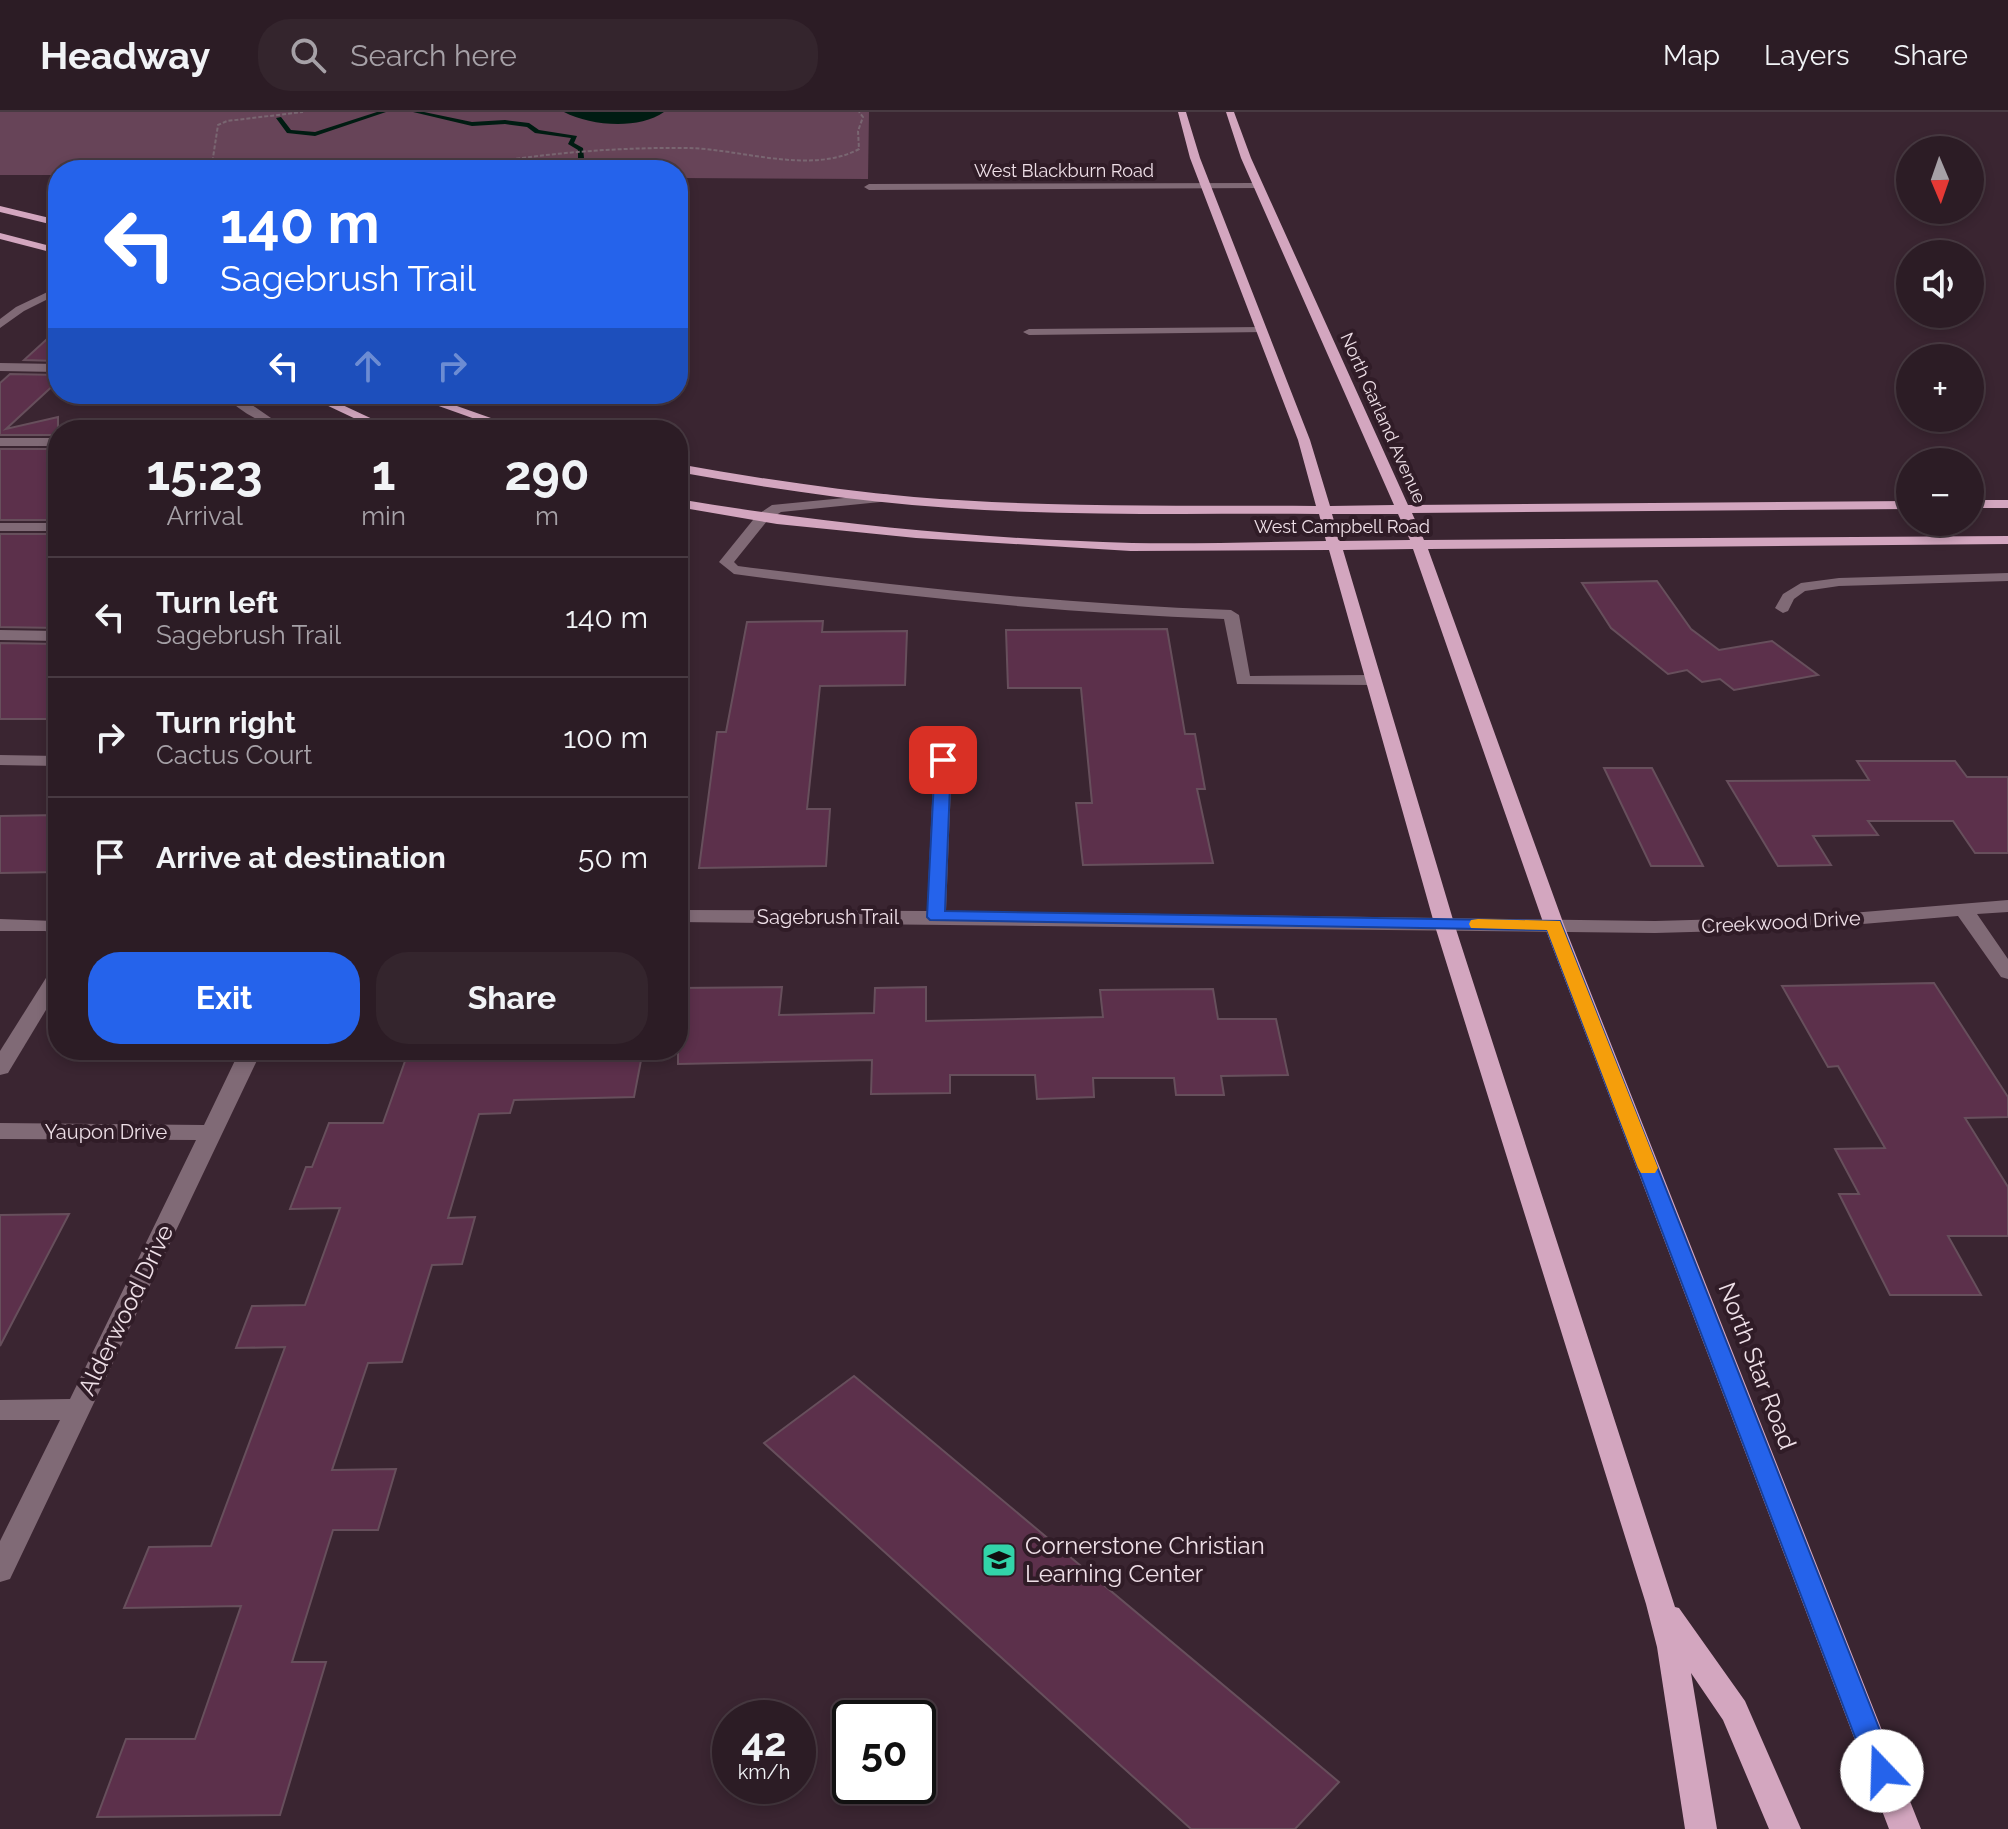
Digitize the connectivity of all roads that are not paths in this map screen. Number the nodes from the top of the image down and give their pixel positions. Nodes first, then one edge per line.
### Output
1 (1182, 112) edge
2 (1230, 112) edge
3 (1207, 186) junction
4 (1260, 186) junction
5 (869, 187) dead end
6 (0, 209) edge
7 (48, 221) edge
8 (0, 236) edge
9 (48, 248) edge
10 (48, 295) edge
11 (0, 325) edge
12 (1262, 330) junction
13 (1029, 332) dead end
14 (0, 367) edge
15 (48, 368) edge
16 (242, 404) edge
17 (332, 404) edge
18 (441, 404) edge
19 (266, 420) edge
20 (368, 420) edge
21 (489, 420) edge
22 (0, 442) edge
23 (48, 442) edge
24 (688, 470) edge
25 (885, 498) junction
26 (1984, 504) edge
27 (2008, 504) edge
28 (688, 505) edge
29 (1896, 505) edge
30 (1403, 509) junction
31 (1324, 510) junction
32 (762, 518) junction
33 (0, 527) edge
34 (48, 527) edge
35 (2008, 540) edge
36 (1335, 545) junction
37 (1419, 545) junction
38 (2008, 577) edge
39 (1783, 608) dead end
40 (0, 635) edge
41 (48, 636) edge
42 (1371, 680) junction
43 (0, 760) edge
44 (943, 760) dead end
45 (48, 761) edge
46 (2008, 906) edge
47 (1964, 910) junction
48 (688, 916) edge
49 (936, 917) junction
50 (1444, 923) junction
51 (0, 925) edge
52 (48, 925) edge
53 (1554, 925) junction
54 (2008, 973) edge
55 (48, 990) edge
56 (246, 1060) edge
57 (0, 1068) edge
58 (0, 1131) edge
59 (212, 1133) junction
60 (78, 1409) junction
61 (0, 1410) edge
62 (0, 1570) edge
63 (1660, 1604) junction
64 (1701, 1829) edge
65 (1785, 1829) edge
66 (1905, 1829) edge

1 - 3 main road
2 - 4 main road, North Garland Avenue
3 - 4 street, West Blackburn Road
3 - 5 street, West Blackburn Road
3 - 12 main road
4 - 30 main road, North Garland Avenue
6 - 7 main road
8 - 9 main road
10 - 11 street
12 - 13 street
12 - 31 main road
14 - 15 street
16 - 19 street
17 - 20 main road
18 - 21 main road
22 - 23 street
24 - 25 main road, West Campbell Road
25 - 31 main road, West Campbell Road
25 - 32 street
26 - 27 main road
28 - 32 main road, West Campbell Road
29 - 30 main road, West Campbell Road
30 - 31 main road, West Campbell Road
30 - 37 main road, North Garland Avenue
31 - 36 main road
32 - 36 main road, West Campbell Road
32 - 42 street
33 - 34 street
35 - 37 main road, West Campbell Road
36 - 37 main road, West Campbell Road
36 - 42 main road
37 - 53 main road, North Garland Avenue
38 - 39 street
40 - 41 street
42 - 50 main road
43 - 45 street
44 - 49 street
46 - 47 street, Creekwood Drive
47 - 53 street, Creekwood Drive
47 - 54 street
48 - 49 street, Sagebrush Trail
49 - 50 street, Sagebrush Trail
50 - 53 street, Sagebrush Trail
50 - 63 main road
51 - 52 street
53 - 66 main road, North Star Road
55 - 57 street
56 - 59 street, Alderwood Drive
58 - 59 street, Yaupon Drive
59 - 60 street, Alderwood Drive
60 - 61 street
60 - 62 street, Alderwood Drive
63 - 64 main road
63 - 65 main road

